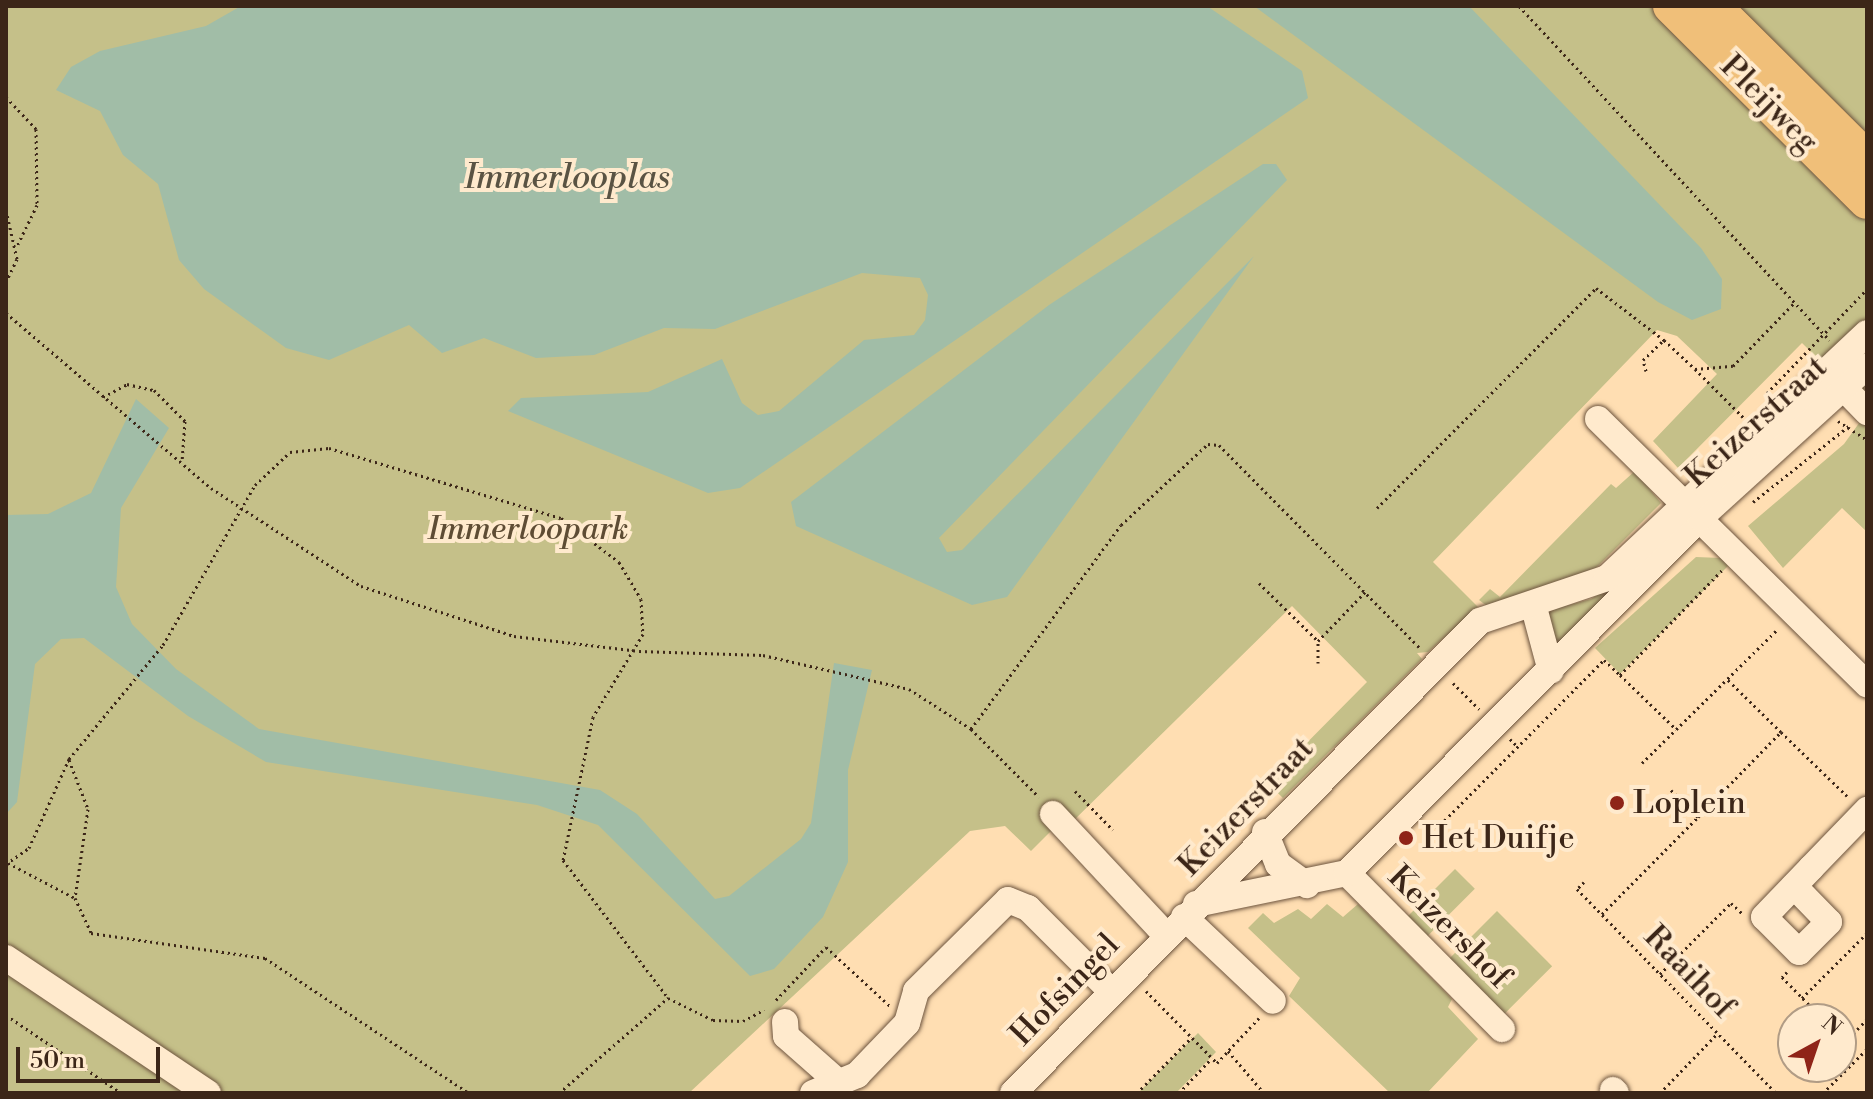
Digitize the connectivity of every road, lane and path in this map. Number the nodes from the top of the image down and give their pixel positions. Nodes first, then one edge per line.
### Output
1 (1519, 6) edge
2 (1671, 6) edge
3 (1713, 6) edge
4 (6, 97) edge
5 (1867, 159) edge
6 (1867, 201) edge
7 (6, 210) edge
8 (17, 246) junction
9 (6, 282) edge
10 (1867, 289) edge
11 (1794, 303) junction
12 (6, 313) edge
13 (1822, 333) junction
14 (1867, 333) edge
15 (1664, 340) junction
16 (1867, 366) edge
17 (1695, 369) junction
18 (1788, 369) dead end
19 (1646, 371) dead end
20 (1836, 380) junction
21 (103, 397) junction
22 (1866, 411) edge
23 (1598, 419) dead end
24 (1746, 419) dead end
25 (182, 462) junction
26 (1750, 505) dead end
27 (239, 508) junction
28 (1377, 508) dead end
29 (1693, 511) junction
30 (1737, 555) junction
31 (1259, 583) dead end
32 (1365, 592) junction
33 (1533, 604) junction
34 (1795, 612) junction
35 (1318, 641) junction
36 (639, 651) junction
37 (1318, 663) dead end
38 (1436, 665) junction
39 (1551, 671) junction
40 (1620, 675) junction
41 (1727, 679) junction
42 (1867, 684) edge
43 (1496, 725) junction
44 (971, 729) junction
45 (1676, 729) junction
46 (1781, 732) junction
47 (1518, 747) junction
48 (69, 759) junction
49 (1642, 763) dead end
50 (1671, 790) dead end
51 (1075, 791) dead end
52 (1865, 812) edge
53 (1053, 814) joint
54 (1698, 817) junction
55 (1113, 830) dead end
56 (1265, 832) junction
57 (1432, 833) dead end
58 (7, 864) edge
59 (1347, 873) junction
60 (1584, 882) dead end
61 (1307, 885) junction
62 (1794, 886) junction
63 (75, 898) junction
64 (1602, 915) junction
65 (1764, 917) junction
66 (1182, 919) junction
67 (1867, 933) edge
68 (1799, 952) junction
69 (6, 958) edge
70 (1660, 974) junction
71 (1121, 983) junction
72 (668, 998) junction
73 (1802, 998) junction
74 (1807, 1003) edge
75 (1269, 1007) joint
76 (6, 1015) edge
77 (785, 1022) dead end
78 (907, 1023) junction
79 (1502, 1029) dead end
80 (1718, 1033) junction
81 (1192, 1037) junction
82 (1867, 1049) edge
83 (1228, 1051) junction
84 (1212, 1058) junction
85 (825, 1087) edge
86 (1266, 1092) edge
87 (121, 1093) edge
88 (208, 1093) edge
89 (469, 1093) edge
90 (559, 1093) edge
91 (1013, 1093) edge
92 (1137, 1093) edge
93 (1179, 1093) edge
94 (1660, 1093) edge
95 (1776, 1093) edge
96 (1823, 1093) edge

1 - 11 path
2 - 6 highway, Pleijweg
3 - 5 highway, Pleijweg
4 - 8 path
7 - 8 path
8 - 9 path
10 - 13 path
11 - 13 path
11 - 17 path
12 - 21 path
13 - 18 path
14 - 20 street, Keizerstraat
15 - 17 path
15 - 19 path
15 - 28 path
16 - 20 street, Keizerstraat
17 - 24 path
20 - 22 street
20 - 29 street, Keizerstraat
21 - 25 path
21 - 25 path
22 - 26 path
23 - 29 street
25 - 27 path
27 - 36 path
27 - 36 path
27 - 48 path
29 - 30 street
29 - 33 street, Keizerstraat
29 - 39 street, Keizerstraat
30 - 34 street
30 - 40 path
31 - 35 path
32 - 35 path
32 - 38 path
32 - 44 path
33 - 38 street, Keizerstraat
33 - 39 street
34 - 41 path
34 - 42 street
35 - 37 path
36 - 44 path
36 - 72 path
38 - 43 path
38 - 56 street, Keizerstraat
39 - 43 street, Keizerstraat
40 - 45 path
40 - 47 path
41 - 45 path
41 - 46 path
43 - 47 path
43 - 59 street, Keizerstraat
44 - 53 path
45 - 49 path
46 - 52 path
46 - 54 path
47 - 57 path
48 - 58 path
48 - 63 path
50 - 54 path
51 - 55 path
52 - 62 street
53 - 66 street, Hofsingel
54 - 64 path
56 - 61 street
56 - 66 street, Keizerstraat
58 - 63 path
59 - 61 street, Keizerstraat
59 - 79 street, Keizershof
60 - 64 path, Raaihof
61 - 66 street, Keizerstraat
62 - 65 street
62 - 68 street
63 - 89 path
64 - 70 path, Raaihof
65 - 68 street
65 - 70 path
66 - 71 street, Hofsingel
66 - 75 street
67 - 73 path
68 - 73 path
69 - 88 street
70 - 80 path, Raaihof
71 - 78 street
71 - 81 path
71 - 91 street, Hofsingel
72 - 78 path
72 - 90 path
73 - 74 path
75 - 83 path
76 - 87 path
77 - 85 street
78 - 85 street
80 - 94 path
80 - 95 path, Raaihof
81 - 84 path
81 - 92 path
82 - 96 path
83 - 84 path
83 - 86 path
84 - 93 path

